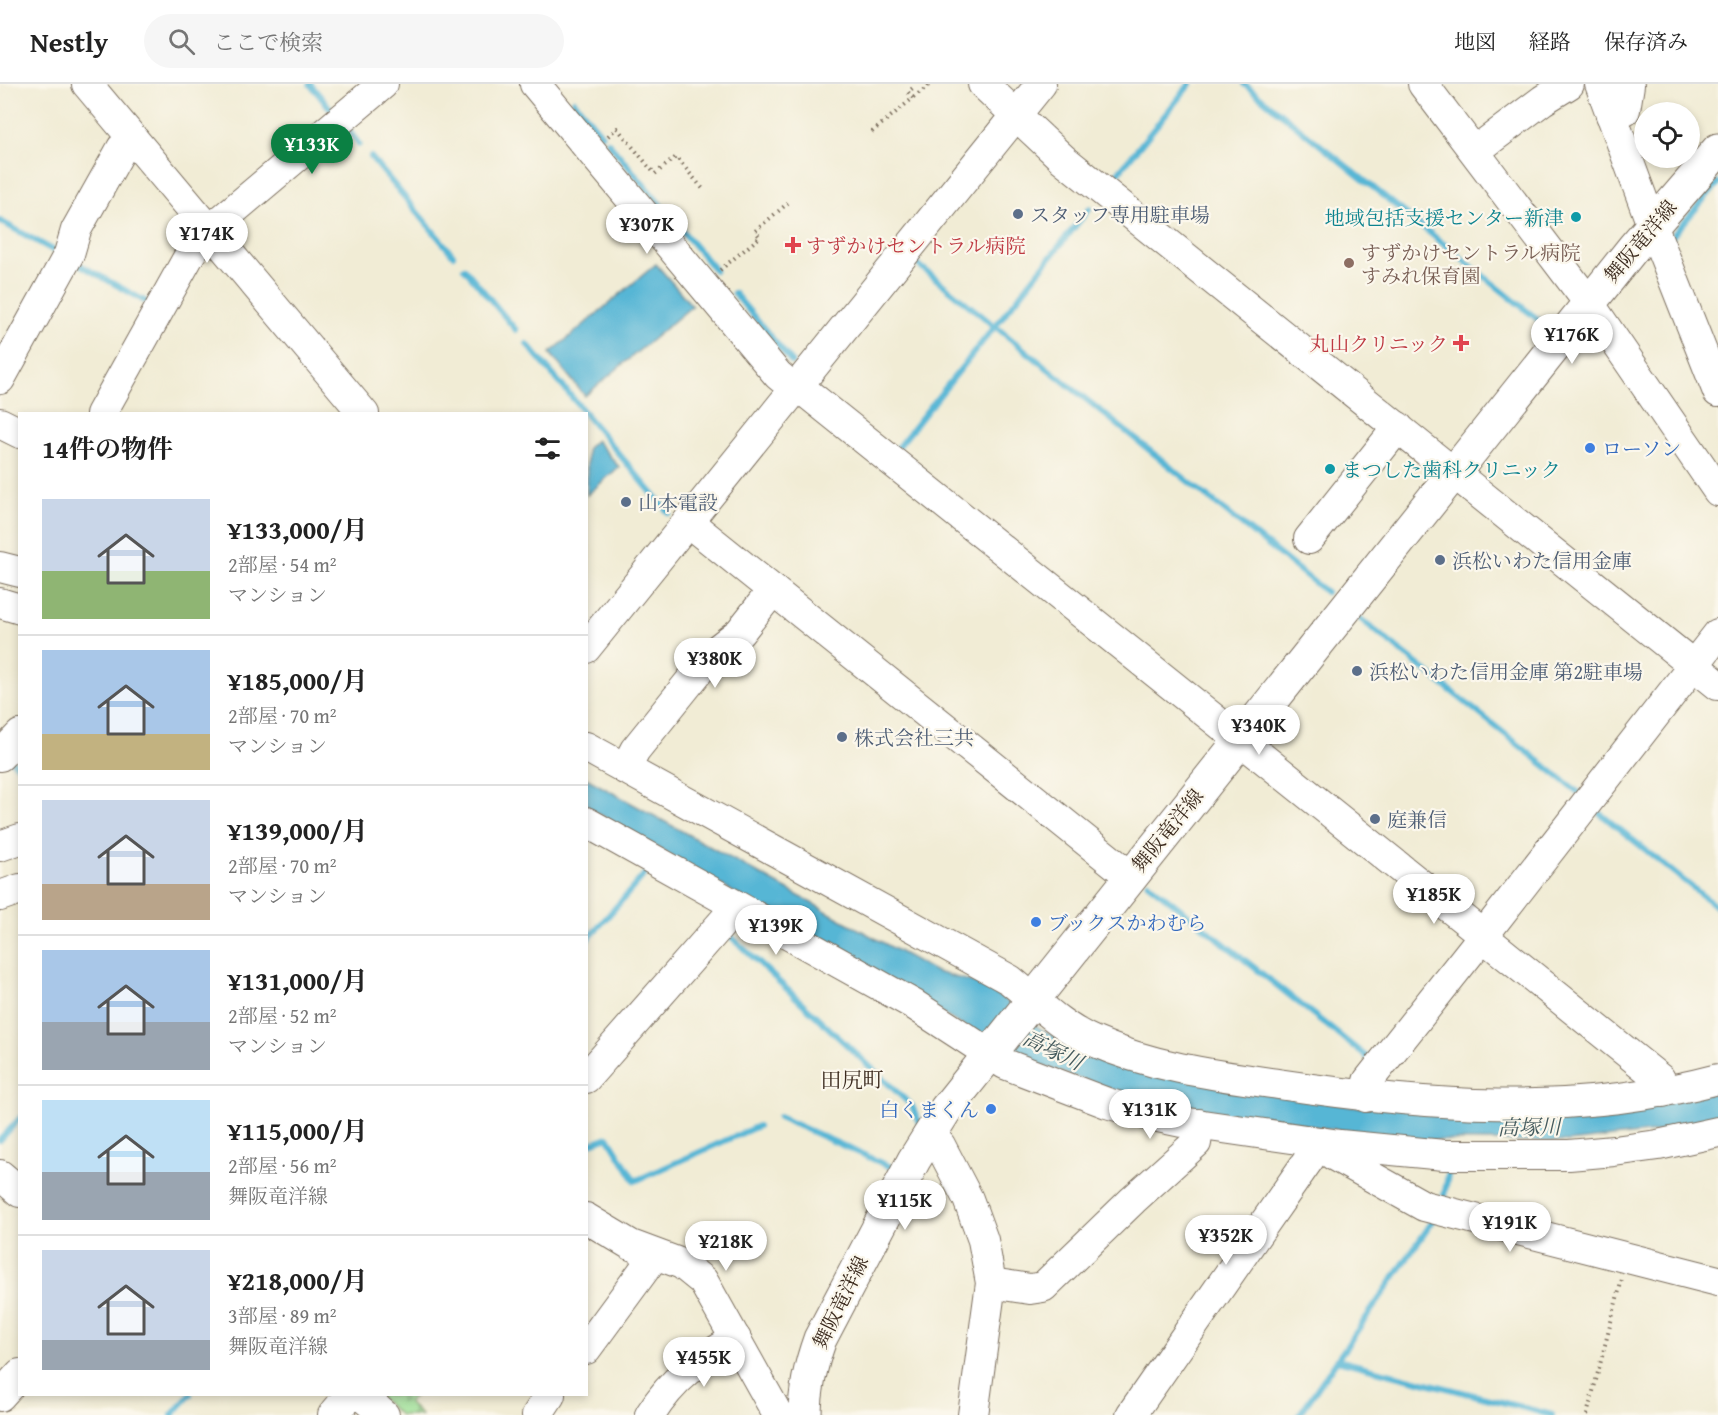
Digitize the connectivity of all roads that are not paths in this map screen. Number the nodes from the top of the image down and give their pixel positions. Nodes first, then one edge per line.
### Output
1 (87, 84) edge
2 (383, 84) edge
3 (535, 84) edge
4 (983, 84) edge
5 (1041, 84) edge
6 (1423, 84) edge
7 (1569, 84) edge
8 (1600, 84) edge
9 (1629, 85) edge
10 (1611, 115) junction
11 (1015, 116) junction
12 (133, 139) junction
13 (1718, 150) edge
14 (1475, 151) junction
15 (1652, 225) junction
16 (210, 230) junction
17 (1589, 303) junction
18 (0, 379) edge
19 (797, 388) junction
20 (1718, 392) edge
21 (102, 412) edge
22 (362, 412) edge
23 (0, 423) edge
24 (1398, 427) junction
25 (18, 432) edge
26 (1454, 472) junction
27 (1718, 491) edge
28 (688, 522) junction
29 (1309, 539) dead end
30 (0, 567) edge
31 (18, 572) edge
32 (773, 590) junction
33 (0, 603) edge
34 (18, 608) edge
35 (1718, 634) edge
36 (588, 646) edge
37 (1695, 665) junction
38 (1718, 685) edge
39 (18, 737) edge
40 (1240, 739) junction
41 (588, 748) edge
42 (0, 756) edge
43 (625, 769) junction
44 (588, 823) edge
45 (18, 840) edge
46 (0, 846) edge
47 (1130, 876) junction
48 (18, 889) edge
49 (0, 896) edge
50 (735, 905) junction
51 (1483, 936) junction
52 (1028, 1004) junction
53 (992, 1050) junction
54 (588, 1076) edge
55 (1718, 1079) edge
56 (1663, 1092) junction
57 (1366, 1097) junction
58 (1199, 1124) junction
59 (1718, 1132) edge
60 (927, 1137) junction
61 (1331, 1147) junction
62 (0, 1175) edge
63 (18, 1190) edge
64 (588, 1219) edge
65 (655, 1255) junction
66 (1718, 1281) edge
67 (991, 1283) junction
68 (736, 1339) junction
69 (588, 1346) edge
70 (18, 1376) edge
71 (0, 1396) edge
72 (349, 1396) edge
73 (363, 1396) edge
74 (549, 1396) edge
75 (333, 1415) edge
76 (384, 1415) edge
77 (537, 1415) edge
78 (650, 1415) edge
79 (778, 1415) edge
80 (805, 1415) edge
81 (973, 1415) edge
82 (1131, 1415) edge
83 (1152, 1415) edge

1 - 12 street
2 - 16 street
3 - 19 street
4 - 11 street
5 - 11 street
6 - 14 street
7 - 14 street
8 - 10 street
9 - 10 street
10 - 15 street
11 - 19 street
11 - 24 street
12 - 16 street
12 - 18 street
13 - 15 main road, 舞阪竜洋線
14 - 17 street
15 - 17 main road, 舞阪竜洋線
15 - 20 street
16 - 21 street
16 - 22 street
17 - 26 main road, 舞阪竜洋線
17 - 27 street
19 - 28 street
19 - 40 street
23 - 25 street
24 - 26 street
24 - 29 street
26 - 37 street
26 - 40 main road, 舞阪竜洋線
28 - 32 street
28 - 36 street
30 - 31 street
32 - 43 street
32 - 47 street
33 - 34 street
35 - 37 street
37 - 38 street
37 - 51 street
39 - 42 street
40 - 47 main road, 舞阪竜洋線
40 - 51 street
41 - 43 street
43 - 52 street
44 - 50 street
45 - 46 street
47 - 52 main road, 舞阪竜洋線
48 - 49 street
50 - 53 street
50 - 54 street
51 - 56 street
51 - 57 street
52 - 53 main road, 舞阪竜洋線
52 - 57 street
53 - 58 street
53 - 60 main road, 舞阪竜洋線
55 - 56 street
56 - 57 street
58 - 61 street
58 - 67 street
59 - 61 street
60 - 67 street
60 - 80 main road, 舞阪竜洋線
61 - 66 street
61 - 82 street
61 - 83 street
62 - 63 street
64 - 65 street
65 - 68 street
65 - 69 street
67 - 81 street
68 - 78 street
68 - 79 street
70 - 71 street
72 - 75 street
73 - 76 street
74 - 77 street

